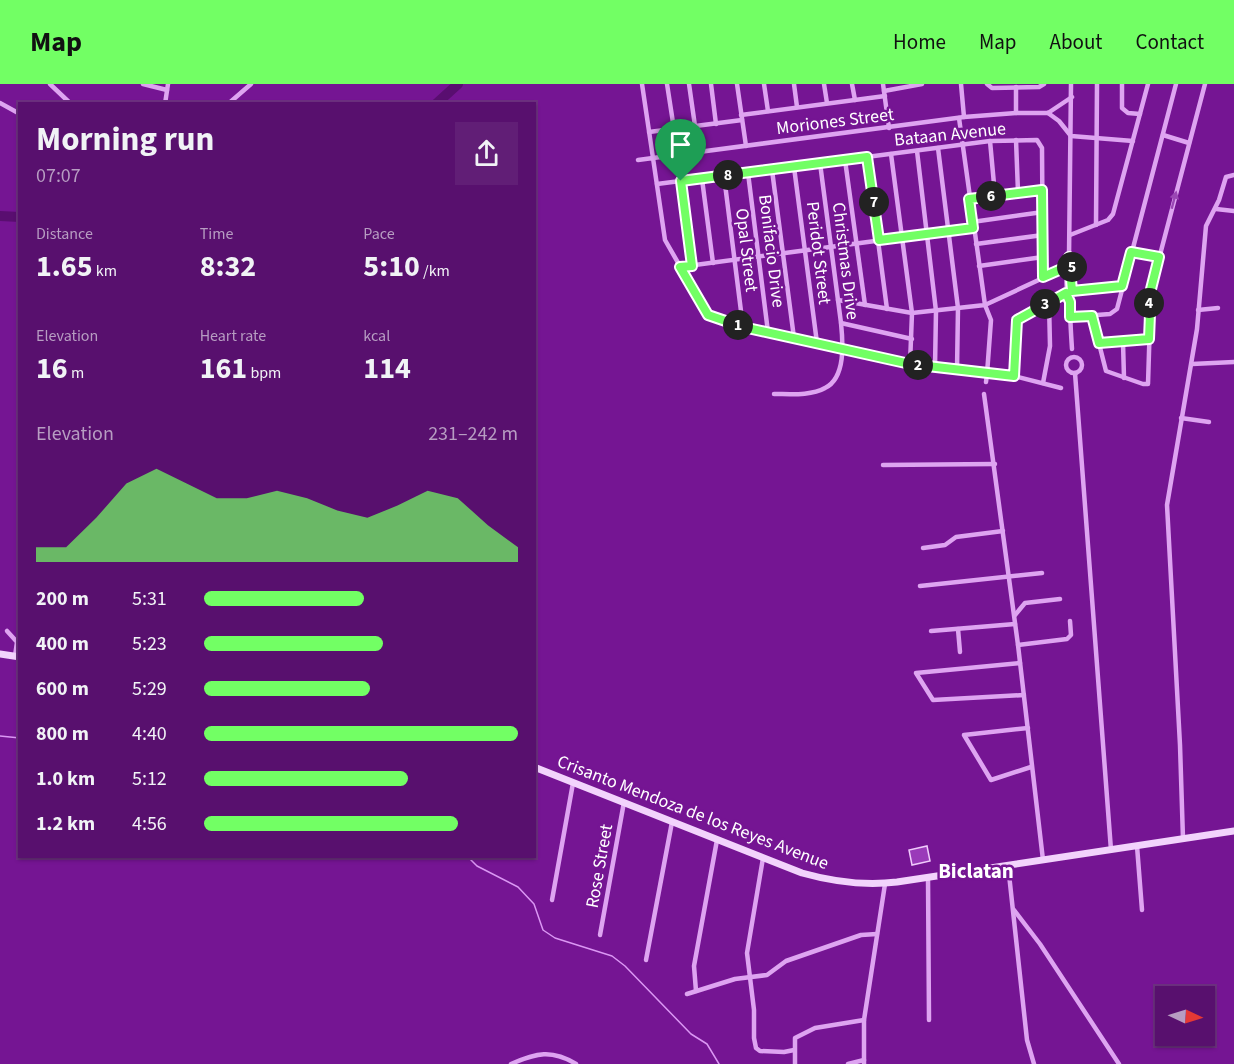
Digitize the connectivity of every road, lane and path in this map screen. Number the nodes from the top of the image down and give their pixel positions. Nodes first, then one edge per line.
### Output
1 (50, 84) edge
2 (143, 84) edge
3 (168, 84) edge
4 (251, 84) edge
5 (642, 84) edge
6 (667, 84) edge
7 (689, 84) edge
8 (711, 84) edge
9 (737, 84) edge
10 (764, 84) edge
11 (794, 84) edge
12 (824, 84) edge
13 (852, 84) edge
14 (883, 84) edge
15 (922, 84) edge
16 (961, 84) edge
17 (987, 84) edge
18 (1044, 84) edge
19 (1071, 84) edge
20 (1097, 84) edge
21 (1122, 84) edge
22 (1148, 84) edge
23 (1176, 84) edge
24 (1205, 84) edge
25 (1016, 87) junction
26 (167, 90) junction
27 (884, 94) junction
28 (1072, 97) junction
29 (855, 100) junction
30 (69, 102) edge
31 (165, 102) edge
32 (230, 102) edge
33 (0, 103) edge
34 (827, 103) junction
35 (797, 107) junction
36 (768, 111) junction
37 (18, 113) edge
38 (1016, 113) junction
39 (1048, 113) junction
40 (1140, 114) junction
41 (742, 118) junction
42 (961, 118) junction
43 (716, 123) junction
44 (695, 126) junction
45 (889, 128) junction
46 (674, 129) junction
47 (650, 132) junction
48 (1163, 135) junction
49 (1071, 136) junction
50 (1097, 137) junction
51 (1017, 140) junction
52 (990, 141) junction
53 (1133, 141) junction
54 (1189, 143) junction
55 (963, 145) junction
56 (746, 146) junction
57 (938, 148) junction
58 (916, 151) junction
59 (891, 154) junction
60 (867, 157) junction
61 (653, 158) junction
62 (638, 160) dead end
63 (845, 160) junction
64 (820, 163) junction
65 (794, 167) junction
66 (772, 170) junction
67 (748, 173) junction
68 (724, 176) junction
69 (1234, 176) edge
70 (702, 179) junction
71 (681, 181) junction
72 (657, 184) junction
73 (1042, 190) junction
74 (1018, 192) junction
75 (995, 195) junction
76 (969, 199) junction
77 (1216, 209) junction
78 (1234, 211) edge
79 (1043, 212) junction
80 (972, 222) junction
81 (1096, 225) junction
82 (973, 228) junction
83 (949, 232) junction
84 (927, 235) junction
85 (1043, 235) junction
86 (1070, 236) junction
87 (902, 238) junction
88 (879, 240) junction
89 (856, 243) junction
90 (976, 244) junction
91 (832, 247) junction
92 (806, 250) junction
93 (1131, 252) junction
94 (784, 253) junction
95 (760, 256) junction
96 (1043, 256) junction
97 (1159, 257) junction
98 (735, 260) junction
99 (713, 263) junction
100 (692, 266) junction
101 (979, 266) junction
102 (1069, 266) junction
103 (680, 267) junction
104 (1043, 277) junction
105 (1122, 286) junction
106 (1069, 292) junction
107 (838, 300) junction
108 (1048, 302) junction
109 (865, 305) junction
110 (985, 305) junction
111 (958, 308) junction
112 (1218, 308) dead end
113 (887, 309) junction
114 (1198, 310) junction
115 (936, 311) junction
116 (912, 313) junction
117 (1092, 316) junction
118 (1070, 317) junction
119 (841, 323) junction
120 (743, 327) junction
121 (768, 332) junction
122 (794, 338) junction
123 (912, 339) junction
124 (1149, 339) junction
125 (1122, 342) junction
126 (817, 343) junction
127 (1099, 343) junction
128 (844, 350) junction
129 (1073, 353) junction
130 (1234, 362) edge
131 (910, 364) junction
132 (1192, 364) junction
133 (935, 367) junction
134 (957, 370) junction
135 (1076, 373) junction
136 (987, 374) junction
137 (1014, 376) junction
138 (1124, 378) junction
139 (986, 382) dead end
140 (1043, 383) junction
141 (1061, 388) dead end
142 (774, 394) dead end
143 (984, 394) dead end
144 (1181, 418) junction
145 (1209, 422) dead end
146 (995, 464) junction
147 (883, 465) dead end
148 (1003, 531) junction
149 (923, 548) dead end
150 (1042, 573) dead end
151 (1009, 575) junction
152 (920, 586) dead end
153 (1060, 599) dead end
154 (1014, 616) junction
155 (1070, 621) dead end
156 (1015, 624) junction
157 (958, 629) junction
158 (7, 631) dead end
159 (931, 631) dead end
160 (1018, 645) junction
161 (960, 652) dead end
162 (0, 654) edge
163 (17, 657) edge
164 (1020, 663) junction
165 (1024, 695) junction
166 (1028, 728) junction
167 (1032, 767) junction
168 (536, 768) edge
169 (573, 783) junction
170 (624, 802) junction
171 (672, 822) junction
172 (1234, 831) edge
173 (1183, 839) junction
174 (717, 840) junction
175 (1137, 846) junction
176 (1111, 850) junction
177 (763, 858) junction
178 (1043, 860) junction
179 (1008, 865) junction
180 (928, 877) junction
181 (885, 884) junction
182 (552, 900) dead end
183 (1013, 907) junction
184 (1142, 910) dead end
185 (878, 934) junction
186 (600, 935) dead end
187 (646, 960) dead end
188 (750, 976) junction
189 (696, 991) junction
190 (687, 994) dead end
191 (864, 1020) junction
192 (929, 1020) dead end
193 (794, 1050) junction
194 (864, 1062) edge
195 (511, 1064) edge
196 (576, 1064) edge
197 (795, 1064) edge
198 (848, 1064) edge
199 (1034, 1064) edge
200 (1119, 1064) edge

1 - 30 street
2 - 26 street
3 - 26 street
4 - 32 street
5 - 47 street
6 - 46 street
7 - 44 street
8 - 43 street
9 - 41 street
10 - 36 street
11 - 35 street
12 - 34 street
13 - 29 street
14 - 27 street
15 - 27 street
16 - 42 street
17 - 25 street
18 - 25 street
19 - 28 street
20 - 50 street
21 - 40 street
22 - 40 street
23 - 48 street
24 - 54 street
25 - 38 street
26 - 31 street
27 - 29 street
27 - 45 street
28 - 39 street
28 - 49 street
29 - 34 street
33 - 37 street
34 - 35 street
35 - 36 street
36 - 41 street
38 - 39 street, Moriones Street
38 - 42 street, Moriones Street
39 - 49 street
40 - 53 street
41 - 43 street
41 - 56 street
42 - 45 street, Moriones Street
42 - 55 street
43 - 44 street
44 - 46 street
45 - 56 street, Moriones Street
46 - 47 street
47 - 61 street
48 - 54 street
48 - 93 street
49 - 50 street
49 - 86 street
50 - 53 street
50 - 81 street
51 - 52 street, Bataan Avenue
51 - 73 street, Bataan Avenue
51 - 74 street
52 - 55 street, Bataan Avenue
52 - 75 street
53 - 81 street
97 -> 54 street
55 - 57 street, Bataan Avenue
55 - 76 street
56 - 61 street, Moriones Street
57 - 58 street, Bataan Avenue
57 - 83 street
58 - 59 street, Bataan Avenue
58 - 84 street
59 - 60 street, Bataan Avenue
59 - 87 street
60 - 63 street, Bataan Avenue
60 - 88 street
61 - 62 street, Moriones Street
61 - 72 street
63 - 64 street, Bataan Avenue
63 - 89 street
64 - 65 street, Bataan Avenue
64 - 91 street, Christmas Drive
65 - 66 street, Bataan Avenue
65 - 92 street, Peridot Street
66 - 67 street, Bataan Avenue
66 - 94 street
67 - 68 street, Bataan Avenue
67 - 95 street, Bonifacio Drive
68 - 70 street, Bataan Avenue
68 - 98 street, Opal Street
69 - 77 street
70 - 71 street, Bataan Avenue
70 - 99 street
71 - 72 street, Bataan Avenue
71 - 100 street
72 - 103 street
73 - 74 street
73 - 79 street, Bataan Avenue
74 - 75 street
75 - 76 street
76 - 80 street
77 - 78 street
77 - 114 street
79 - 80 street
79 - 85 street, Bataan Avenue
80 - 82 street
81 - 86 street
82 - 83 street
82 - 90 street
83 - 84 street
83 - 111 street
84 - 87 street
84 - 115 street
85 - 90 street
85 - 96 street, Bataan Avenue
86 - 102 street
87 - 88 street
87 - 116 street
88 - 89 street
88 - 113 street
89 - 91 street
89 - 109 street
90 - 101 street
91 - 92 street
91 - 107 street, Christmas Drive
92 - 94 street
92 - 126 street, Peridot Street
93 - 97 street
93 - 105 street
94 - 95 street
94 - 122 street
95 - 98 street
95 - 121 street, Bonifacio Drive
96 - 101 street
96 - 104 street, Bataan Avenue
97 - 124 street
98 - 99 street
98 - 120 street, Opal Street
99 - 100 street
100 - 103 street
101 - 110 street
102 - 104 street
102 - 106 street
103 - 120 street
104 - 110 street
105 - 106 street
105 - 117 street
106 - 108 street
106 - 118 street
107 - 109 street
107 - 119 street, Christmas Drive
108 - 137 street
108 - 140 street
109 - 113 street
110 - 111 street
110 - 136 street
111 - 115 street
111 - 134 street
112 - 114 street
113 - 116 street
114 - 132 street
115 - 116 street
115 - 133 street
116 - 123 street
117 - 118 street
117 - 127 street
118 - 129 street
119 - 123 street
119 - 128 street, Christmas Drive
120 - 121 street
121 - 122 street
122 - 126 street
123 - 131 street
124 - 125 street
124 - 138 street
125 - 127 street
125 - 138 street
126 - 128 street
127 - 138 street
128 - 131 street
128 - 142 street, Christmas Drive
129 - 135 street
129 - 135 street
130 - 132 street
131 - 133 street
132 - 144 street
133 - 134 street
134 - 136 street
135 - 176 street
136 - 137 street
136 - 139 street
137 - 140 street
140 - 141 street
143 - 146 street
144 - 145 street
144 - 173 street
146 - 147 street
146 - 148 street
148 - 149 street
148 - 151 street
150 - 151 street
151 - 152 street
151 - 154 street
153 - 154 street
154 - 156 street
155 - 160 street
156 - 157 street
156 - 160 street
157 - 159 street
157 - 161 street
158 - 163 street
160 - 164 street
162 - 163 main road
164 - 165 street
164 - 165 street
165 - 166 street
166 - 167 street
166 - 167 street
167 - 178 street
168 - 169 main road, Crisanto Mendoza de los Reyes Avenue
169 - 170 main road, Crisanto Mendoza de los Reyes Avenue
169 - 182 street
170 - 171 main road, Crisanto Mendoza de los Reyes Avenue
170 - 186 street, Rose Street
171 - 174 main road, Crisanto Mendoza de los Reyes Avenue
171 - 187 street
172 - 173 main road, Crisanto Mendoza de los Reyes Avenue
173 - 175 main road, Crisanto Mendoza de los Reyes Avenue
174 - 177 main road, Crisanto Mendoza de los Reyes Avenue
174 - 189 street
175 - 176 main road, Crisanto Mendoza de los Reyes Avenue
175 - 184 street
176 - 178 main road, Crisanto Mendoza de los Reyes Avenue
177 - 181 main road, Crisanto Mendoza de los Reyes Avenue
177 - 188 street
178 - 179 main road, Crisanto Mendoza de los Reyes Avenue
179 - 180 main road, Crisanto Mendoza de los Reyes Avenue
179 - 183 street
180 - 181 main road, Crisanto Mendoza de los Reyes Avenue
180 - 192 street
181 - 185 street
183 - 199 street
183 - 200 street
185 - 188 street
185 - 191 street
188 - 189 street
188 - 193 street
189 - 190 street
191 - 193 street
191 - 194 street
193 - 197 street
194 - 198 street
195 - 196 street

